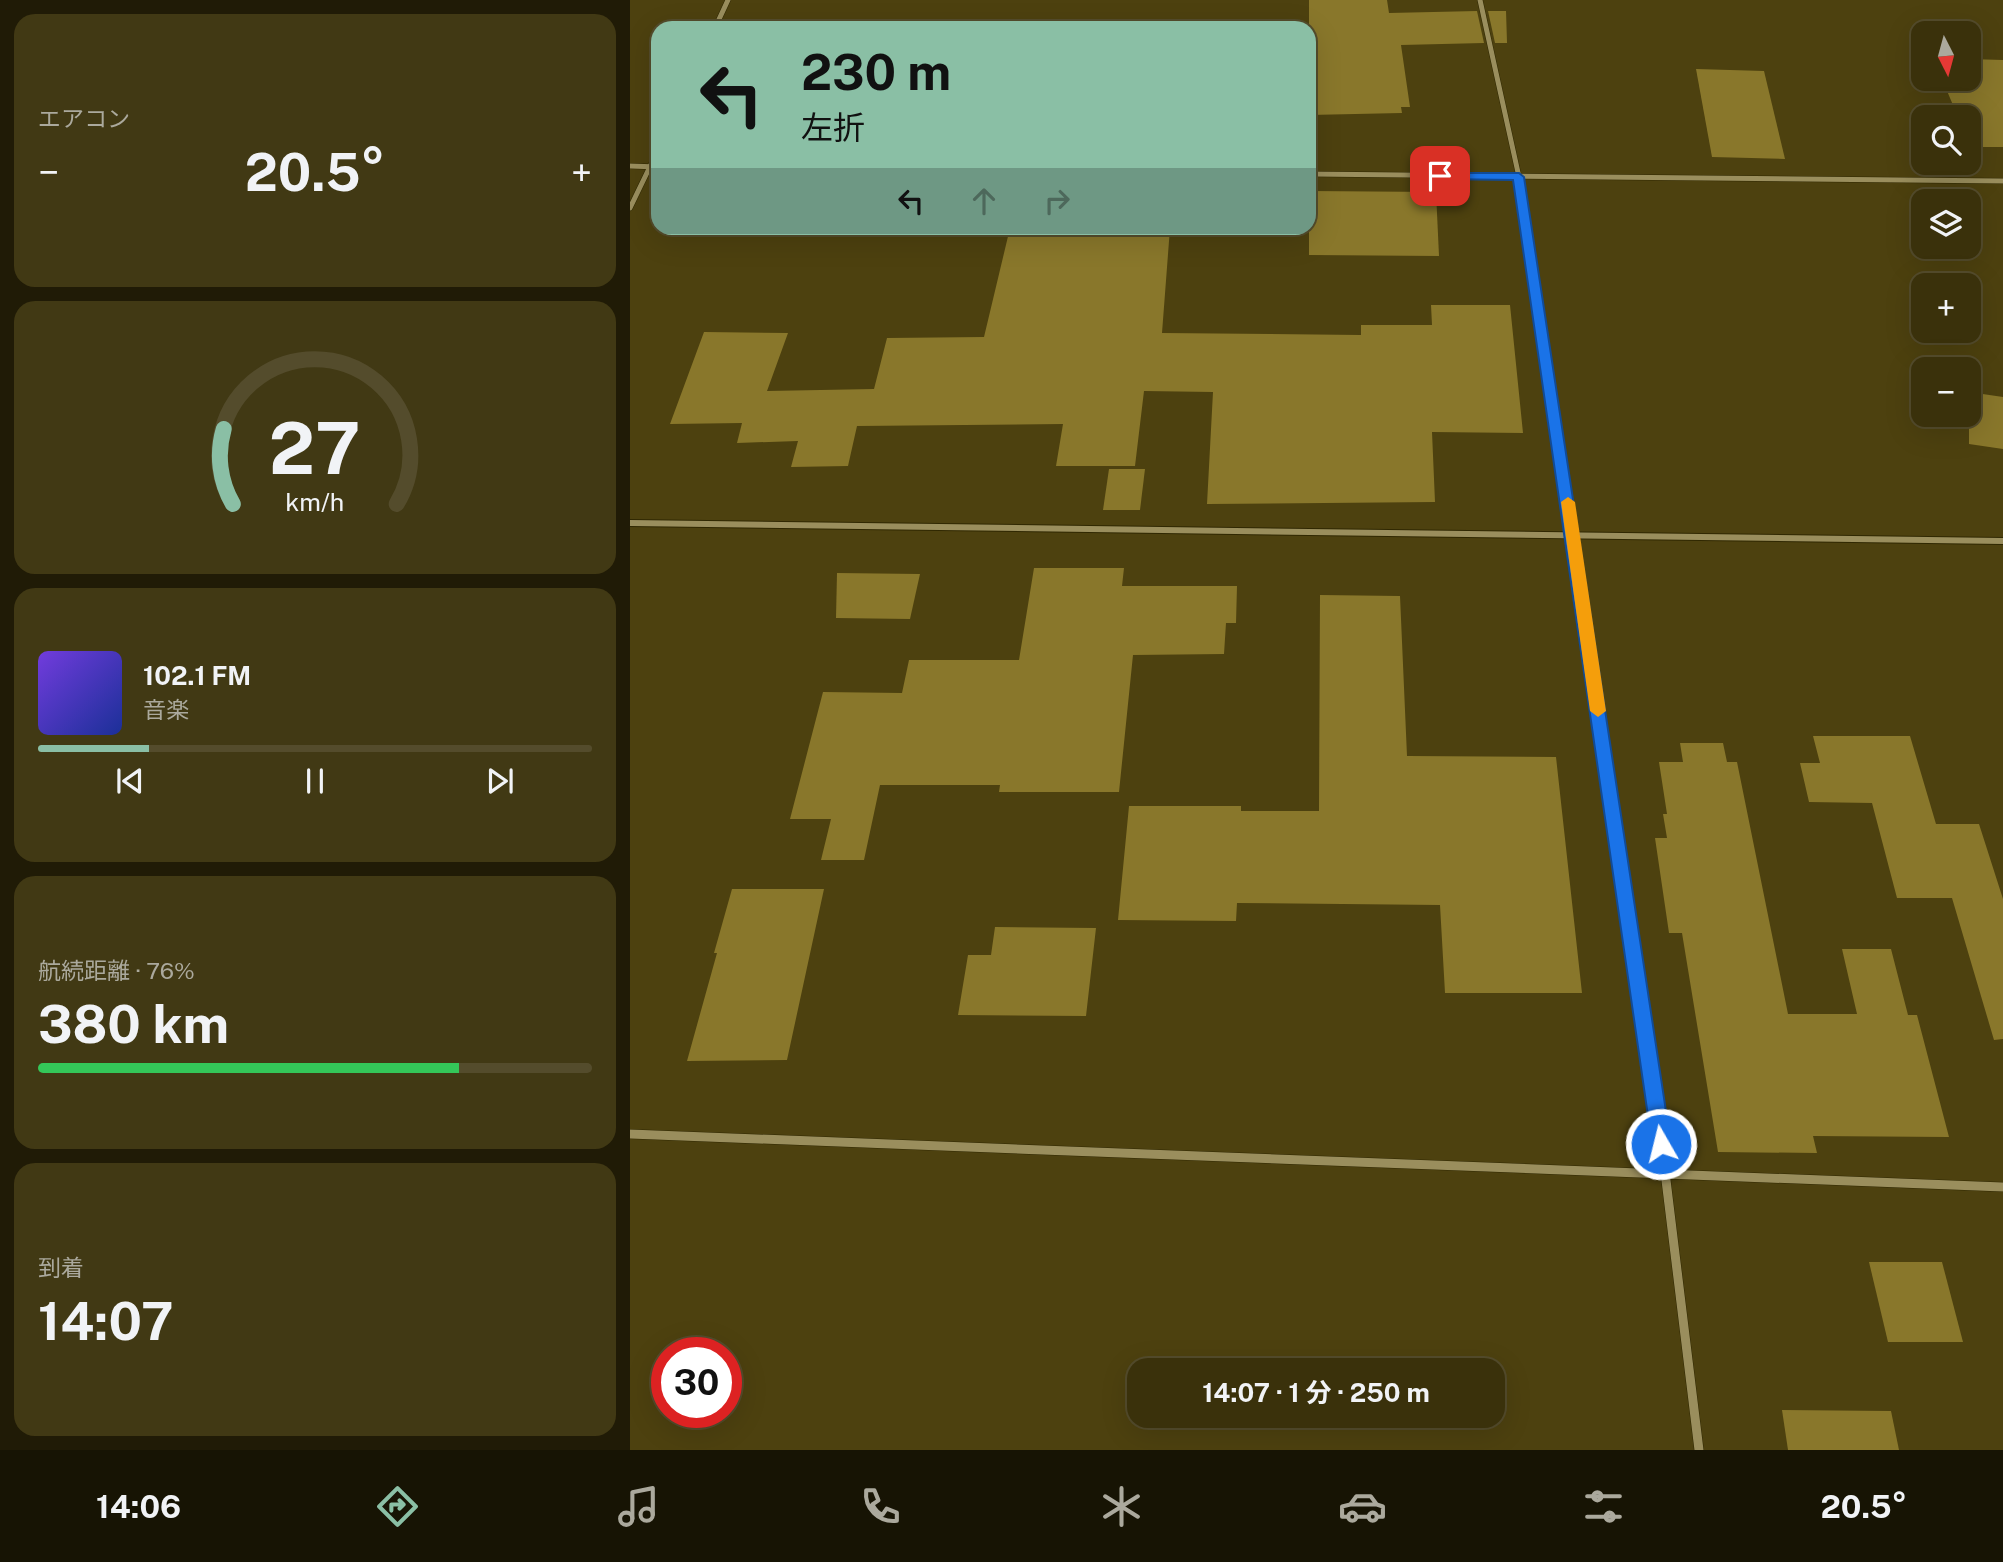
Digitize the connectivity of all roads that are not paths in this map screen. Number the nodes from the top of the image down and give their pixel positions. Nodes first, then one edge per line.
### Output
1 (728, 0) edge
2 (1480, 0) edge
3 (718, 21) edge
4 (630, 166) edge
5 (650, 166) joint
6 (1316, 174) edge
7 (1519, 177) junction
8 (2003, 181) edge
9 (630, 208) edge
10 (630, 523) edge
11 (1573, 537) junction
12 (2003, 541) edge
13 (630, 1135) edge
14 (1665, 1172) junction
15 (2003, 1187) edge
16 (1699, 1450) edge

1 - 3 street
2 - 7 street
4 - 5 street
5 - 9 street
6 - 7 street
7 - 8 street
7 - 11 street
10 - 11 street
11 - 12 street
11 - 14 street
13 - 14 street
14 - 15 street
14 - 16 street

